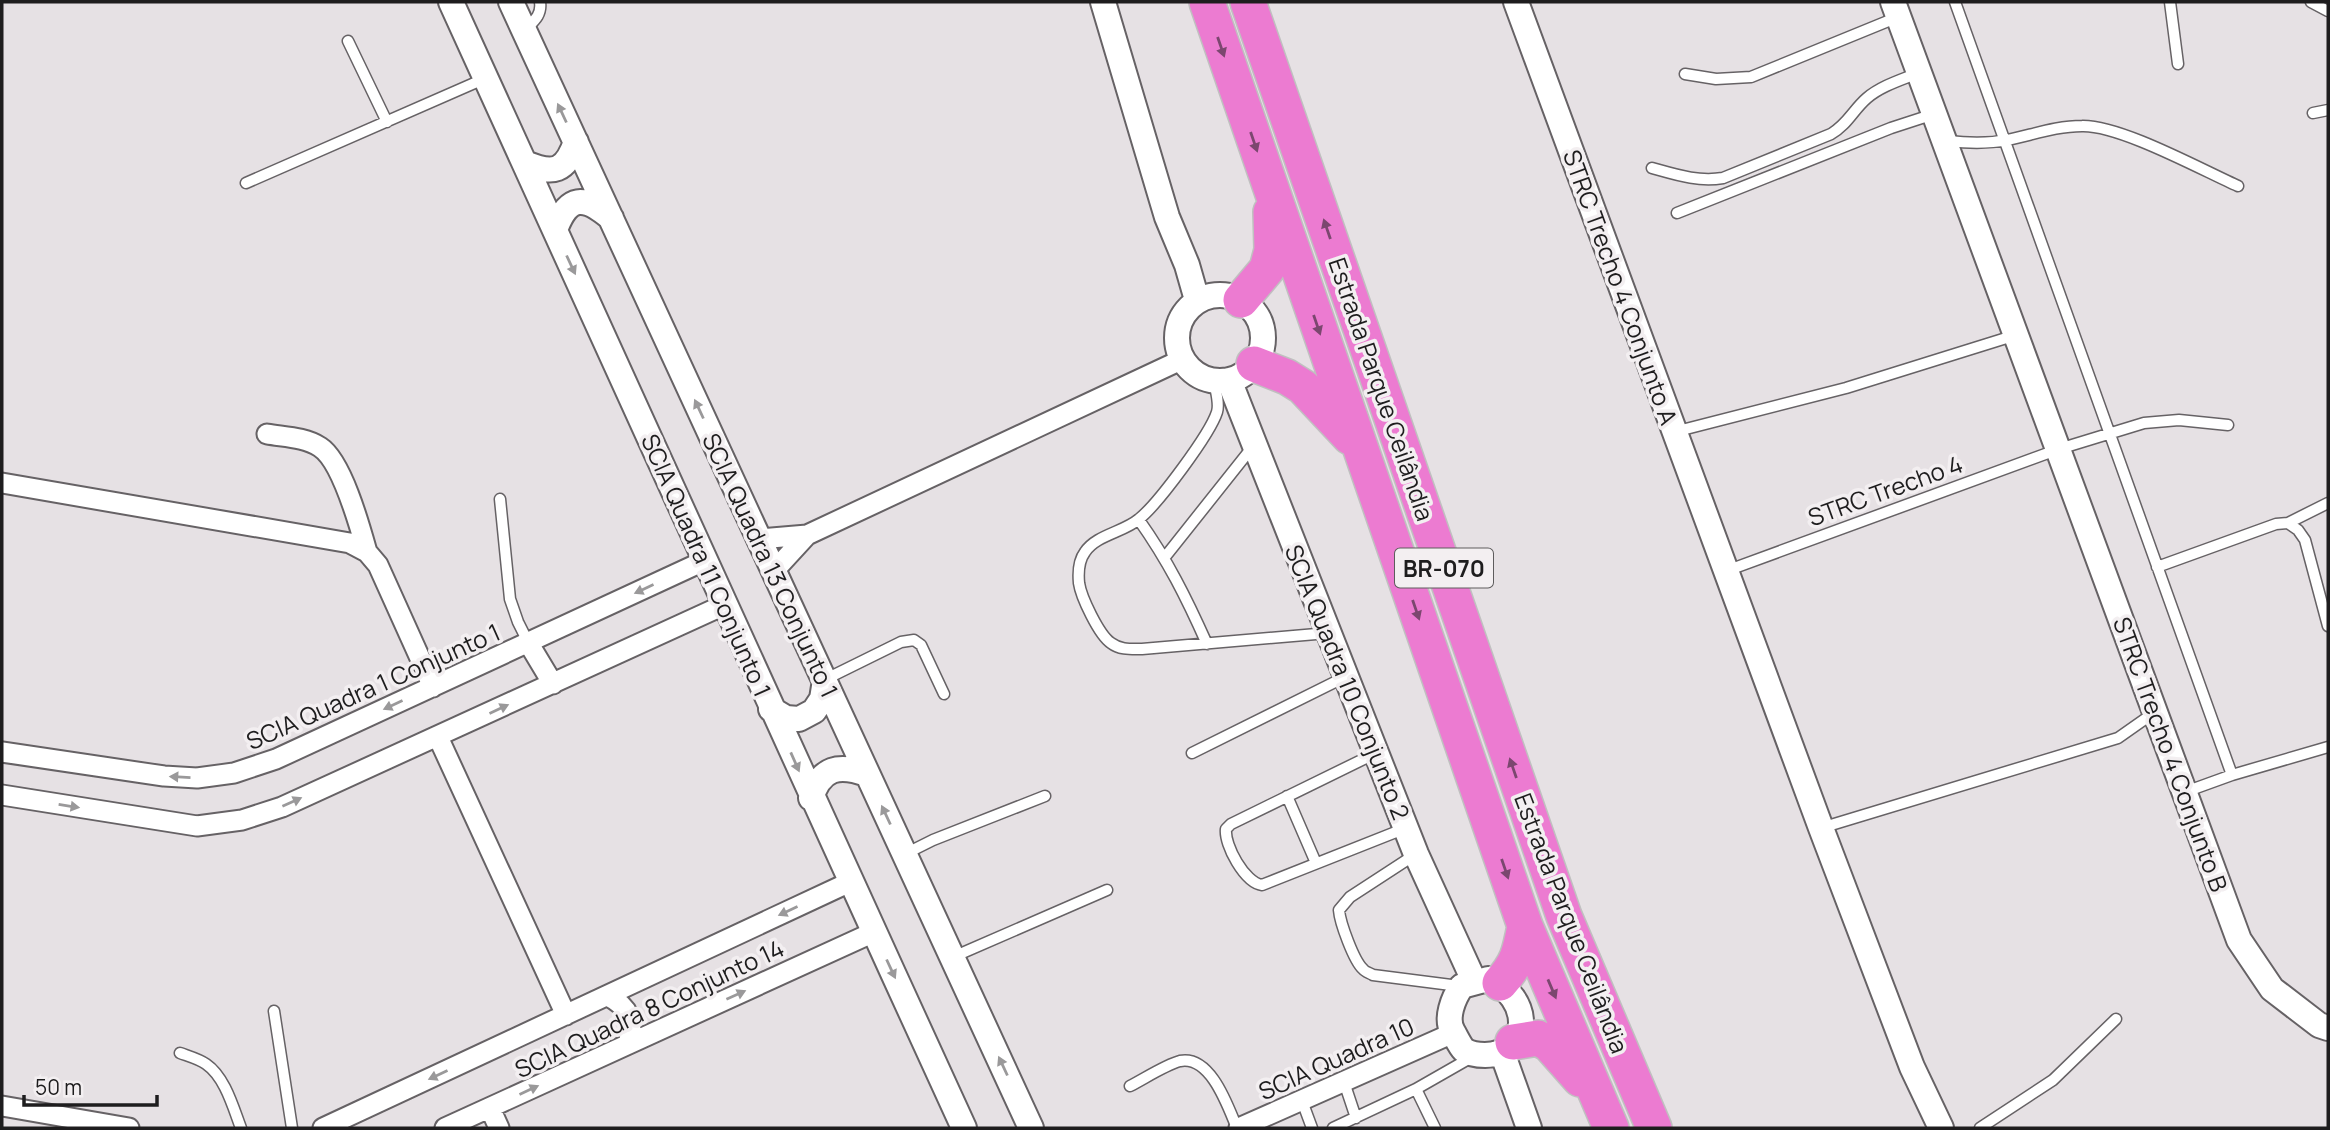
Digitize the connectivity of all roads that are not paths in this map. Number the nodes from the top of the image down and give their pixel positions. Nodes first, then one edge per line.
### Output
1 (451, 2) edge
2 (511, 2) edge
3 (540, 2) edge
4 (1102, 2) edge
5 (1207, 2) edge
6 (1248, 2) edge
7 (1517, 2) edge
8 (1955, 2) edge
9 (2170, 2) edge
10 (2311, 2) edge
11 (1895, 9) edge
12 (2328, 11) edge
13 (525, 31) junction
14 (348, 41) dead end
15 (2178, 64) dead end
16 (1919, 72) junction
17 (1685, 74) dead end
18 (486, 78) junction
19 (2328, 110) edge
20 (2313, 113) dead end
21 (1934, 114) junction
22 (387, 122) junction
23 (1944, 141) junction
24 (2005, 141) junction
25 (576, 142) junction
26 (525, 163) junction
27 (1652, 168) dead end
28 (246, 183) dead end
29 (2238, 186) dead end
30 (1271, 191) junction
31 (1677, 213) dead end
32 (612, 219) junction
33 (555, 230) junction
34 (1197, 300) junction
35 (1241, 300) junction
36 (2017, 335) junction
37 (1183, 359) junction
38 (1233, 375) junction
39 (2228, 425) dead end
40 (1674, 432) junction
41 (267, 434) dead end
42 (2109, 434) junction
43 (1254, 445) junction
44 (1360, 448) junction
45 (2059, 449) junction
46 (2, 483) edge
47 (500, 499) dead end
48 (2328, 503) edge
49 (1139, 520) junction
50 (2288, 523) junction
51 (807, 535) junction
52 (758, 539) junction
53 (367, 552) junction
54 (1165, 557) junction
55 (706, 560) junction
56 (2157, 567) junction
57 (773, 572) junction
58 (1726, 572) junction
59 (726, 604) junction
60 (2328, 626) edge
61 (1329, 633) junction
62 (529, 643) junction
63 (1207, 644) junction
64 (1346, 677) junction
65 (825, 680) junction
66 (553, 684) junction
67 (433, 687) junction
68 (944, 694) dead end
69 (771, 709) junction
70 (2155, 712) junction
71 (438, 737) junction
72 (2328, 747) edge
73 (2, 752) edge
74 (1192, 753) dead end
75 (1376, 753) junction
76 (867, 774) junction
77 (2232, 775) junction
78 (2185, 793) junction
79 (2, 795) edge
80 (1045, 796) dead end
81 (1287, 796) junction
82 (811, 798) junction
83 (1406, 828) junction
84 (1821, 828) junction
85 (904, 854) junction
86 (1416, 854) junction
87 (1316, 863) junction
88 (850, 882) junction
89 (1107, 890) dead end
90 (1525, 926) junction
91 (874, 932) junction
92 (952, 957) junction
93 (1479, 984) junction
94 (608, 996) junction
95 (274, 1010) dead end
96 (566, 1016) junction
97 (2116, 1019) dead end
98 (2328, 1028) edge
99 (1453, 1033) junction
100 (628, 1044) junction
101 (1508, 1047) junction
102 (180, 1053) dead end
103 (1476, 1055) junction
104 (1912, 1067) junction
105 (1344, 1082) junction
106 (1130, 1086) dead end
107 (1416, 1089) junction
108 (1302, 1101) junction
109 (2, 1106) edge
110 (490, 1108) junction
111 (1356, 1118) junction
112 (1260, 1124) edge
113 (1610, 1127) edge
114 (129, 1128) edge
115 (241, 1128) edge
116 (292, 1128) edge
117 (323, 1128) edge
118 (445, 1128) edge
119 (499, 1128) edge
120 (964, 1128) edge
121 (1031, 1128) edge
122 (1238, 1128) edge
123 (1312, 1128) edge
124 (1333, 1128) edge
125 (1435, 1128) edge
126 (1529, 1128) edge
127 (1654, 1128) edge
128 (1927, 1128) edge
129 (1941, 1128) edge
130 (1980, 1128) edge

1 - 18 street, SCIA Quadra 11 Conjunto 1
2 - 13 street, SCIA Quadra 13 Conjunto 1
3 - 13 lane
4 - 34 street
5 -> 30 highway, Estrada Parque Ceilândia / BR-070
127 -> 6 highway, Estrada Parque Ceilândia / BR-070
7 - 40 street, STRC Trecho 4 Conjunto A
8 - 24 lane
9 - 15 lane
10 - 12 lane
11 - 16 street
11 - 17 lane
25 -> 13 street, SCIA Quadra 13 Conjunto 1
14 - 22 lane
16 - 21 street
16 - 27 lane
18 - 22 lane
18 - 26 street, SCIA Quadra 11 Conjunto 1
19 - 20 lane
21 - 23 street
21 - 31 lane
22 - 28 lane
23 - 24 lane
23 - 36 street
24 - 29 lane
24 - 42 lane
25 - 26 street
25 - 32 street, SCIA Quadra 13 Conjunto 1
26 - 33 street, SCIA Quadra 11 Conjunto 1
30 - 35 highway
30 -> 44 highway, Estrada Parque Ceilândia / BR-070
32 - 33 street
52 -> 32 street, SCIA Quadra 13 Conjunto 1
33 -> 55 street, SCIA Quadra 11 Conjunto 1
34 - 35 street
34 - 37 street
35 - 38 street
36 - 40 lane
36 - 45 street
37 - 38 street
37 - 51 street
38 - 43 street, SCIA Quadra 10 Conjunto 2
38 - 44 highway
38 - 49 lane
39 - 42 lane, STRC Trecho 4
40 - 58 street, STRC Trecho 4 Conjunto A
41 - 53 street
42 - 45 lane, STRC Trecho 4
42 - 56 lane
43 - 54 lane
43 - 61 street, SCIA Quadra 10 Conjunto 2
44 -> 90 highway, Estrada Parque Ceilândia / BR-070
45 - 58 lane, STRC Trecho 4
45 - 70 street, STRC Trecho 4 Conjunto B
46 - 53 street
47 - 62 lane
48 - 50 lane
49 - 54 lane
49 - 63 lane
50 - 56 lane
50 - 60 lane
51 - 52 street
51 - 57 street
52 - 57 street, SCIA Quadra 13 Conjunto 1
53 - 67 street
54 - 63 lane
55 - 59 street, SCIA Quadra 11 Conjunto 1
55 -> 62 street, SCIA Quadra 1 Conjunto 1
56 - 77 lane
57 - 65 street, SCIA Quadra 13 Conjunto 1
58 - 84 street
59 - 66 street
59 - 69 street, SCIA Quadra 11 Conjunto 1
61 - 63 lane
61 - 64 street, SCIA Quadra 10 Conjunto 2
62 - 66 street
62 - 67 street, SCIA Quadra 1 Conjunto 1
64 - 74 lane
64 - 75 street, SCIA Quadra 10 Conjunto 2
65 - 68 lane
65 - 69 street
65 - 76 street, SCIA Quadra 13 Conjunto 1
71 -> 66 street
67 -> 73 street, SCIA Quadra 1 Conjunto 1
69 -> 82 street, SCIA Quadra 11 Conjunto 1
70 - 78 street, STRC Trecho 4 Conjunto B
70 - 84 lane
79 -> 71 street
71 - 96 street
72 - 77 lane
75 - 81 lane
75 - 83 street, SCIA Quadra 10 Conjunto 2
76 - 82 street
85 -> 76 street, SCIA Quadra 13 Conjunto 1
77 - 78 lane
78 - 98 street, STRC Trecho 4 Conjunto B
80 - 85 lane
81 - 87 lane
81 - 87 lane
82 - 88 street, SCIA Quadra 11 Conjunto 1
83 - 86 street, SCIA Quadra 10 Conjunto 2
83 - 87 lane
84 - 104 street
85 - 92 street, SCIA Quadra 13 Conjunto 1
86 - 93 street, SCIA Quadra 10 Conjunto 2
86 - 93 lane
88 - 91 street, SCIA Quadra 11 Conjunto 1
88 -> 94 street
89 - 92 lane
90 - 93 highway
90 -> 113 highway, Estrada Parque Ceilândia / BR-070
100 -> 91 street, SCIA Quadra 8 Conjunto 14
91 -> 120 street, SCIA Quadra 11 Conjunto 1
121 -> 92 street, SCIA Quadra 13 Conjunto 1
93 - 99 street
93 - 101 street
94 - 96 street
94 - 100 street
95 - 116 lane
96 -> 117 street
97 - 130 lane
99 - 103 street
99 - 105 street, SCIA Quadra 10
110 -> 100 street, SCIA Quadra 8 Conjunto 14
101 - 103 street
101 - 113 highway
101 - 126 street
102 - 115 lane
103 - 107 lane
104 - 128 street
104 - 129 street
105 - 108 street, SCIA Quadra 10
105 - 111 lane
106 - 122 lane
107 - 111 lane
107 - 125 lane
108 - 112 street, SCIA Quadra 10
108 - 123 lane
109 - 114 street
110 - 118 street, SCIA Quadra 8 Conjunto 14
110 - 119 street
111 - 124 lane
112 - 122 street, SCIA Quadra 10

